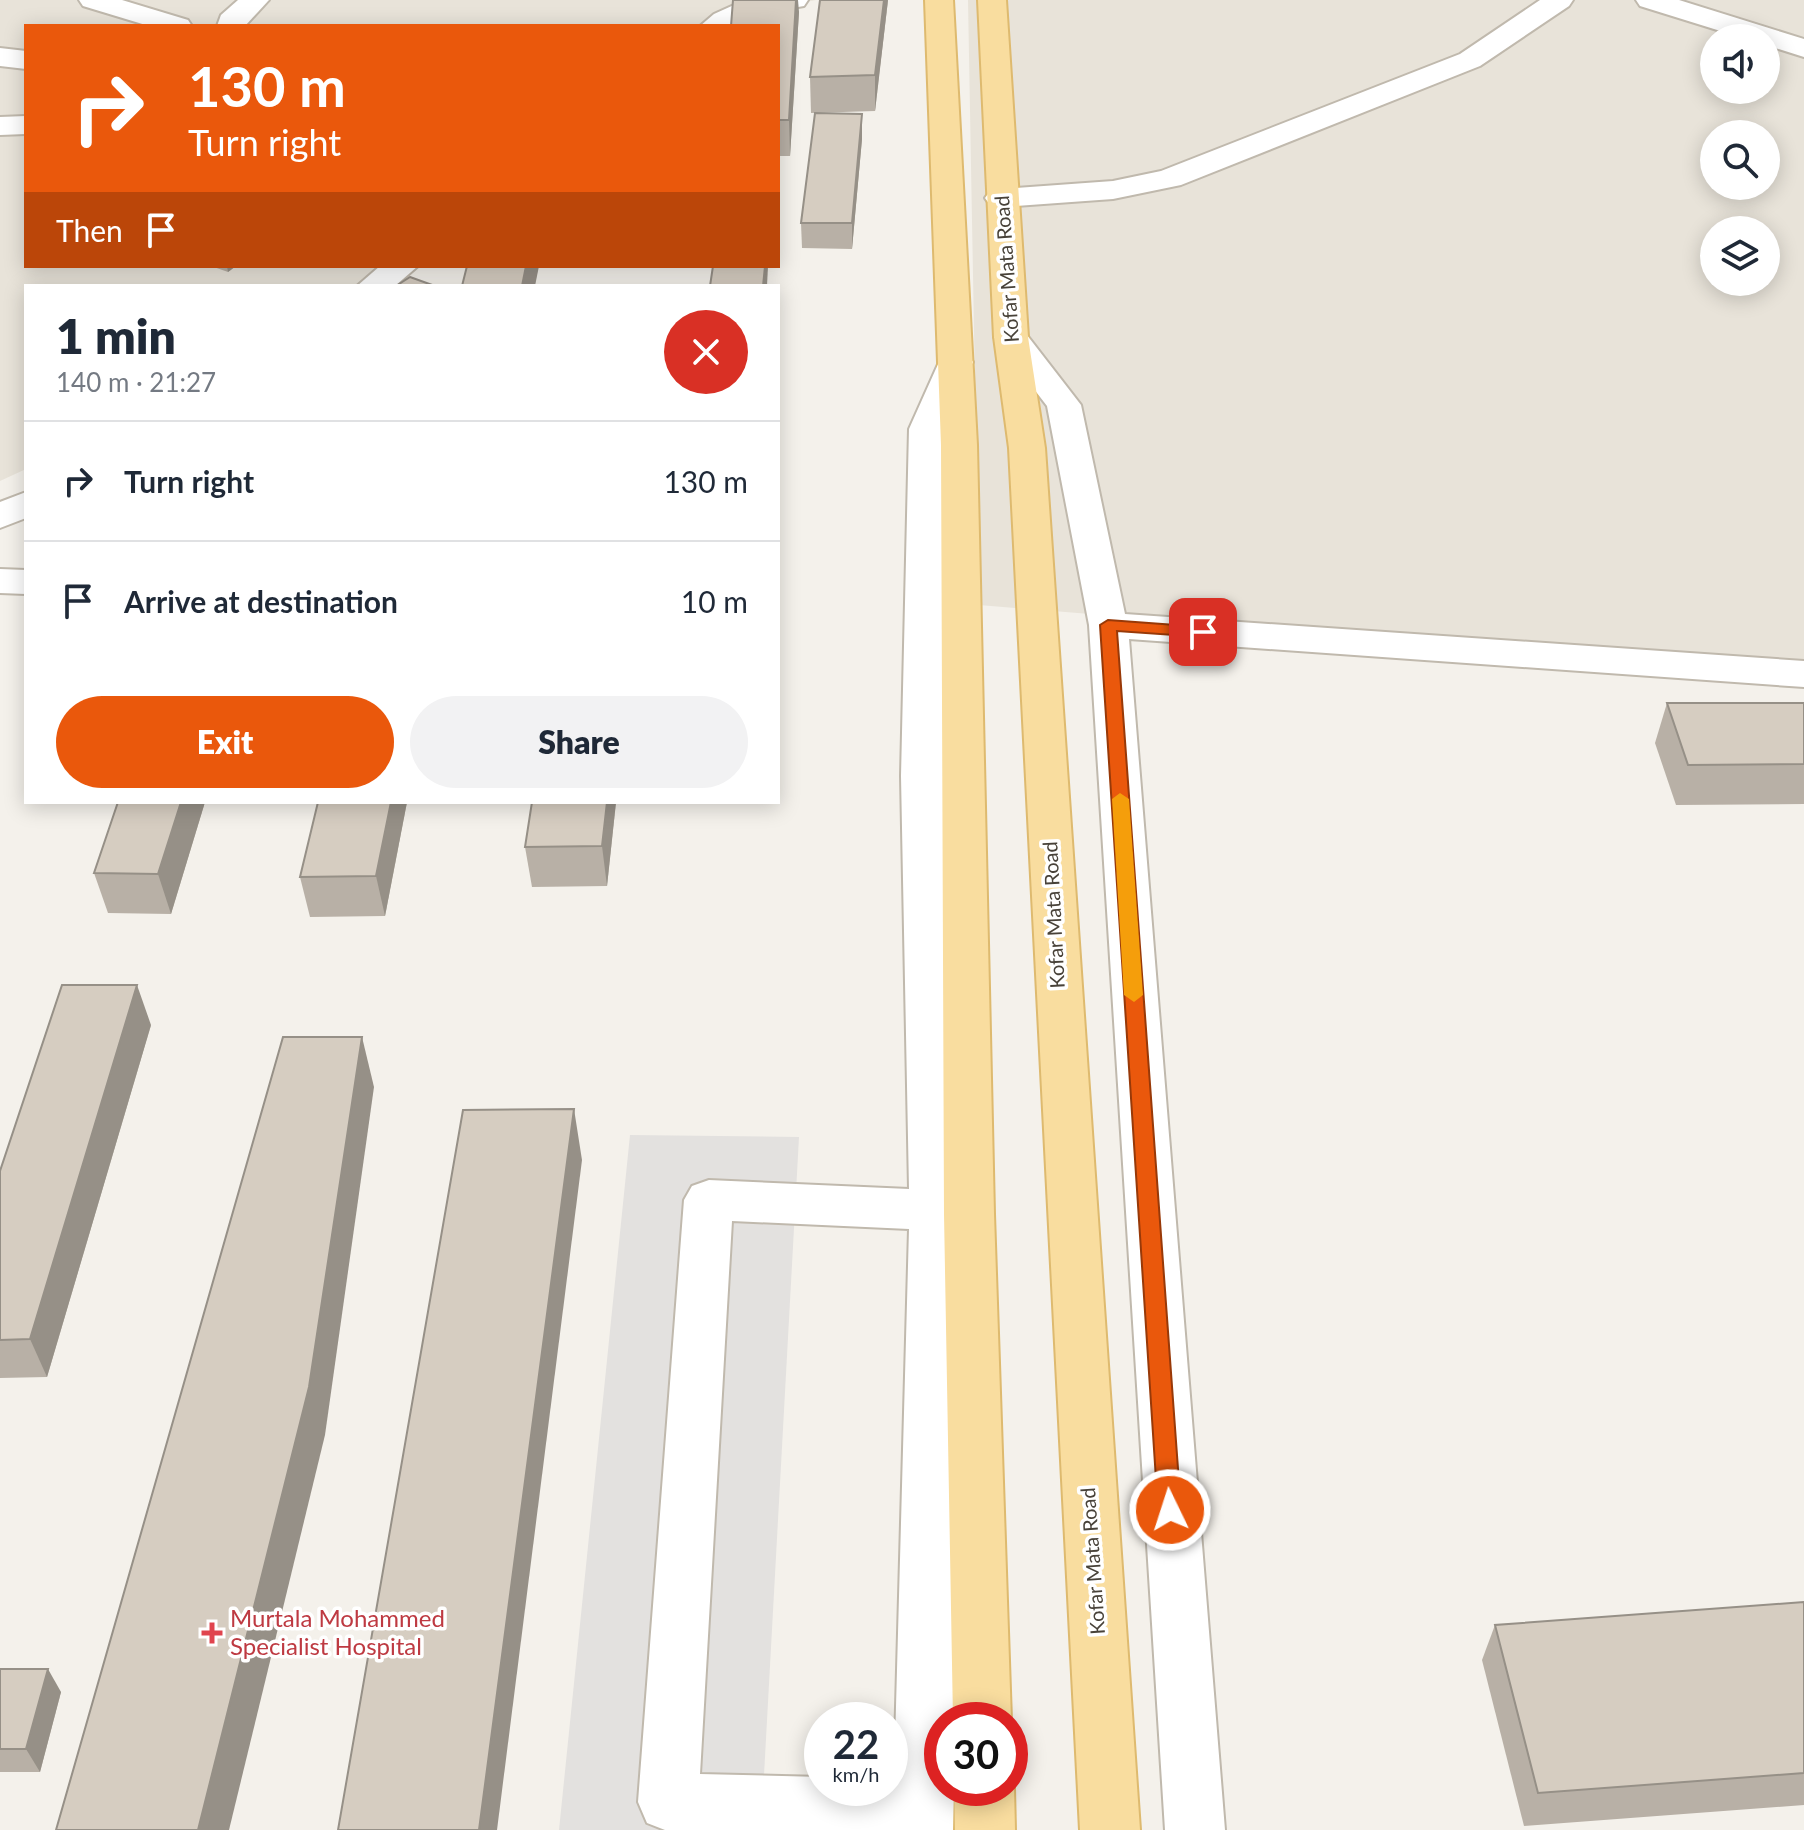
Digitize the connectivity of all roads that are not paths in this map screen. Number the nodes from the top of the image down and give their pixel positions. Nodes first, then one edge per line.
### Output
1 (93, 0) edge
2 (255, 0) edge
3 (717, 0) edge
4 (794, 0) edge
5 (939, 0) edge
6 (992, 0) edge
7 (1559, 0) edge
8 (1650, 0) edge
9 (171, 24) edge
10 (231, 24) edge
11 (714, 24) edge
12 (717, 24) edge
13 (1804, 48) edge
14 (0, 57) edge
15 (24, 60) edge
16 (940, 61) junction
17 (995, 62) junction
18 (24, 125) edge
19 (0, 126) edge
20 (1001, 198) junction
21 (399, 268) edge
22 (376, 284) edge
23 (1011, 337) junction
24 (956, 362) junction
25 (24, 504) edge
26 (0, 517) edge
27 (0, 581) edge
28 (24, 582) edge
29 (1108, 625) junction
30 (1804, 674) edge
31 (934, 1210) junction
32 (982, 1702) edge
33 (984, 1806) edge
34 (667, 1816) edge
35 (923, 1820) edge
36 (985, 1830) edge
37 (1110, 1830) edge
38 (1195, 1830) edge

1 - 9 street
2 - 10 street
3 - 11 street
4 - 12 street
5 - 16 main road
6 - 17 main road, Kofar Mata Road
7 - 20 street
8 - 13 street
14 - 15 street
16 - 17 main road
16 - 24 main road
17 - 20 main road, Kofar Mata Road
18 - 19 street
20 - 23 main road, Kofar Mata Road
21 - 22 street
23 - 29 street
23 - 37 main road, Kofar Mata Road
24 - 31 street
24 - 32 main road
25 - 26 street
27 - 28 street
29 - 30 street
29 - 38 street
31 - 34 street
31 - 35 street
33 - 36 main road
34 - 35 street

